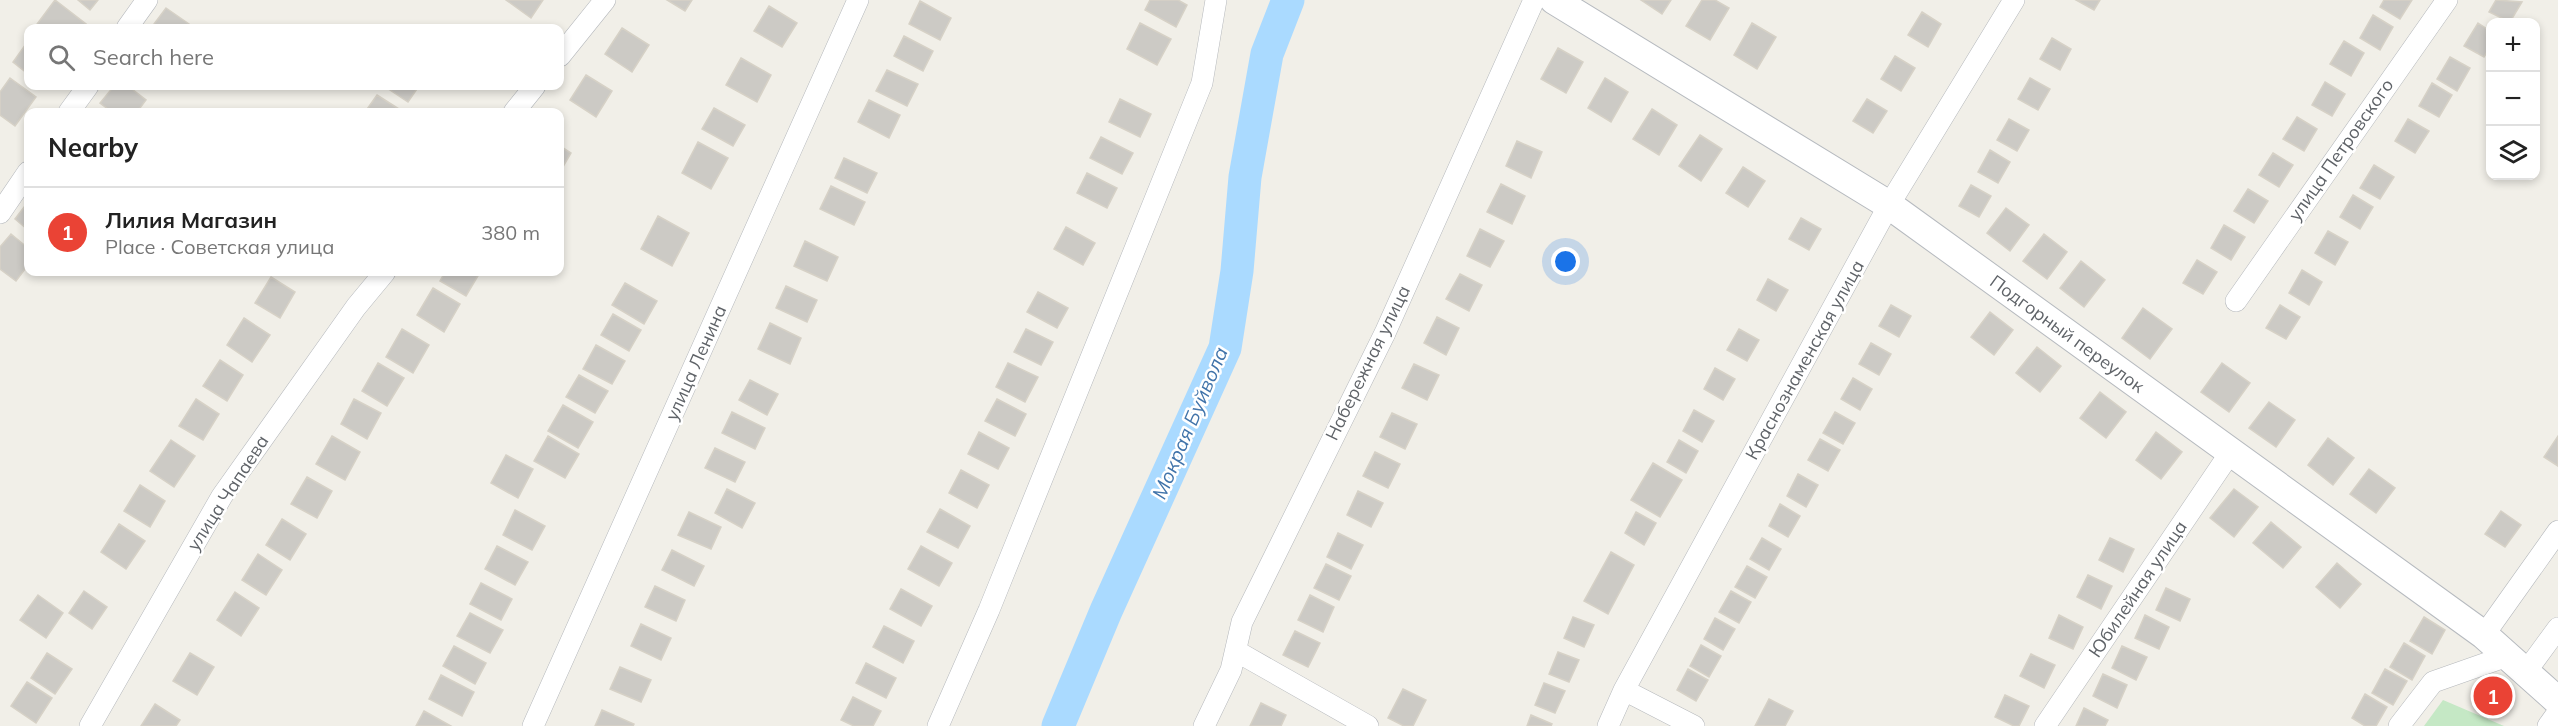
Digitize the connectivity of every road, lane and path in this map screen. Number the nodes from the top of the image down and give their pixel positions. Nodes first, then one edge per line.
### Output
1 (147, 0) edge
2 (604, 0) edge
3 (858, 0) edge
4 (1216, 0) edge
5 (1534, 0) edge
6 (1554, 0) edge
7 (2014, 0) edge
8 (2447, 0) edge
9 (130, 24) edge
10 (564, 51) edge
11 (85, 90) edge
12 (532, 90) edge
13 (72, 108) edge
14 (517, 108) edge
15 (24, 178) edge
16 (1889, 206) junction
17 (0, 213) edge
18 (382, 276) edge
19 (2236, 301) dead end
20 (2230, 453) junction
21 (2558, 531) edge
22 (2558, 628) edge
23 (2484, 635) junction
24 (1236, 651) junction
25 (2516, 664) junction
26 (1624, 690) junction
27 (2558, 701) edge
28 (2558, 712) edge
29 (90, 726) edge
30 (533, 726) edge
31 (938, 726) edge
32 (1204, 726) edge
33 (1368, 726) edge
34 (1608, 726) edge
35 (1694, 726) edge
36 (2045, 726) edge
37 (2399, 726) edge
38 (2548, 726) edge

1 - 9 street
2 - 10 street
3 - 30 street, улица Ленина
4 - 31 street
5 - 24 street, Набережная улица
6 - 16 main road, Подгорный переулок
7 - 16 street, Краснознаменская улица
8 - 19 street, улица Петровского
11 - 13 street
12 - 14 street
15 - 17 street
16 - 20 main road, Подгорный переулок
16 - 26 street, Краснознаменская улица
18 - 29 street, улица Чапаева
20 - 23 main road, Подгорный переулок
20 - 36 street, Юбилейная улица
21 - 23 street
22 - 25 street
23 - 25 main road, Подгорный переулок
24 - 32 street, Набережная улица
24 - 33 street
25 - 27 main road, Подгорный переулок
25 - 37 street
26 - 34 street, Краснознаменская улица
26 - 35 street
28 - 38 street

